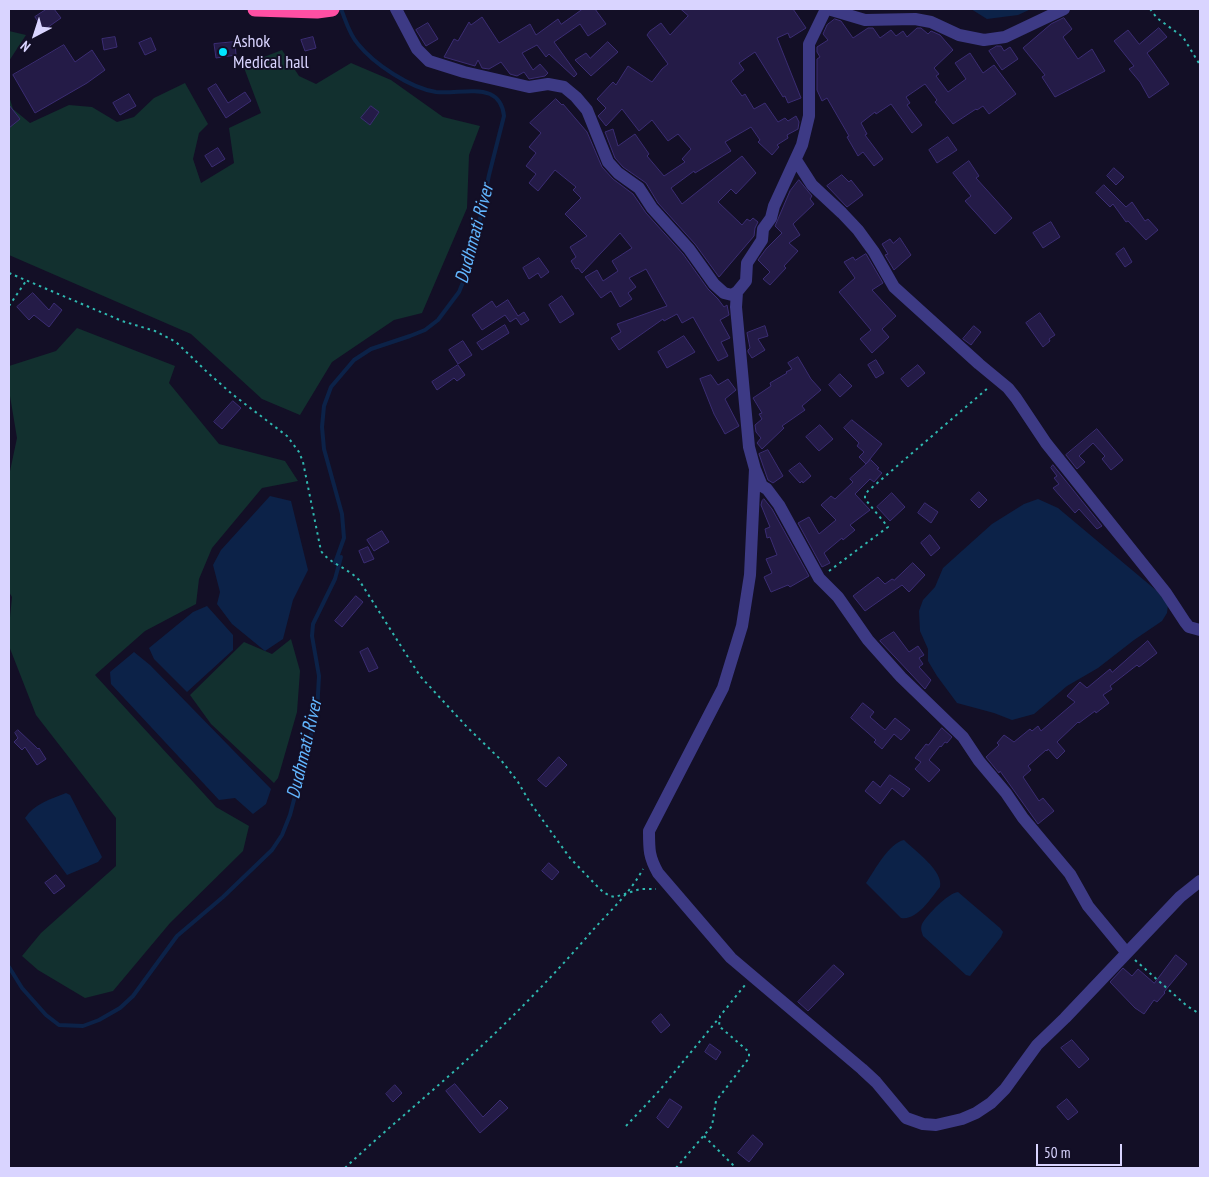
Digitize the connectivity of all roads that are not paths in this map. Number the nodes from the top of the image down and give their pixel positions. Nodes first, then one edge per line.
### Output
1 (255, 9) edge
2 (396, 9) edge
3 (827, 9) edge
4 (1064, 9) edge
5 (325, 10) edge
6 (796, 160) junction
7 (737, 292) junction
8 (755, 468) junction
9 (1200, 630) edge
10 (1200, 880) edge
11 (1126, 952) junction

1 - 5 highway
2 - 7 street
3 - 4 street
3 - 6 street
6 - 7 street
6 - 9 street
7 - 8 street
8 - 11 street
8 - 11 street
10 - 11 street

